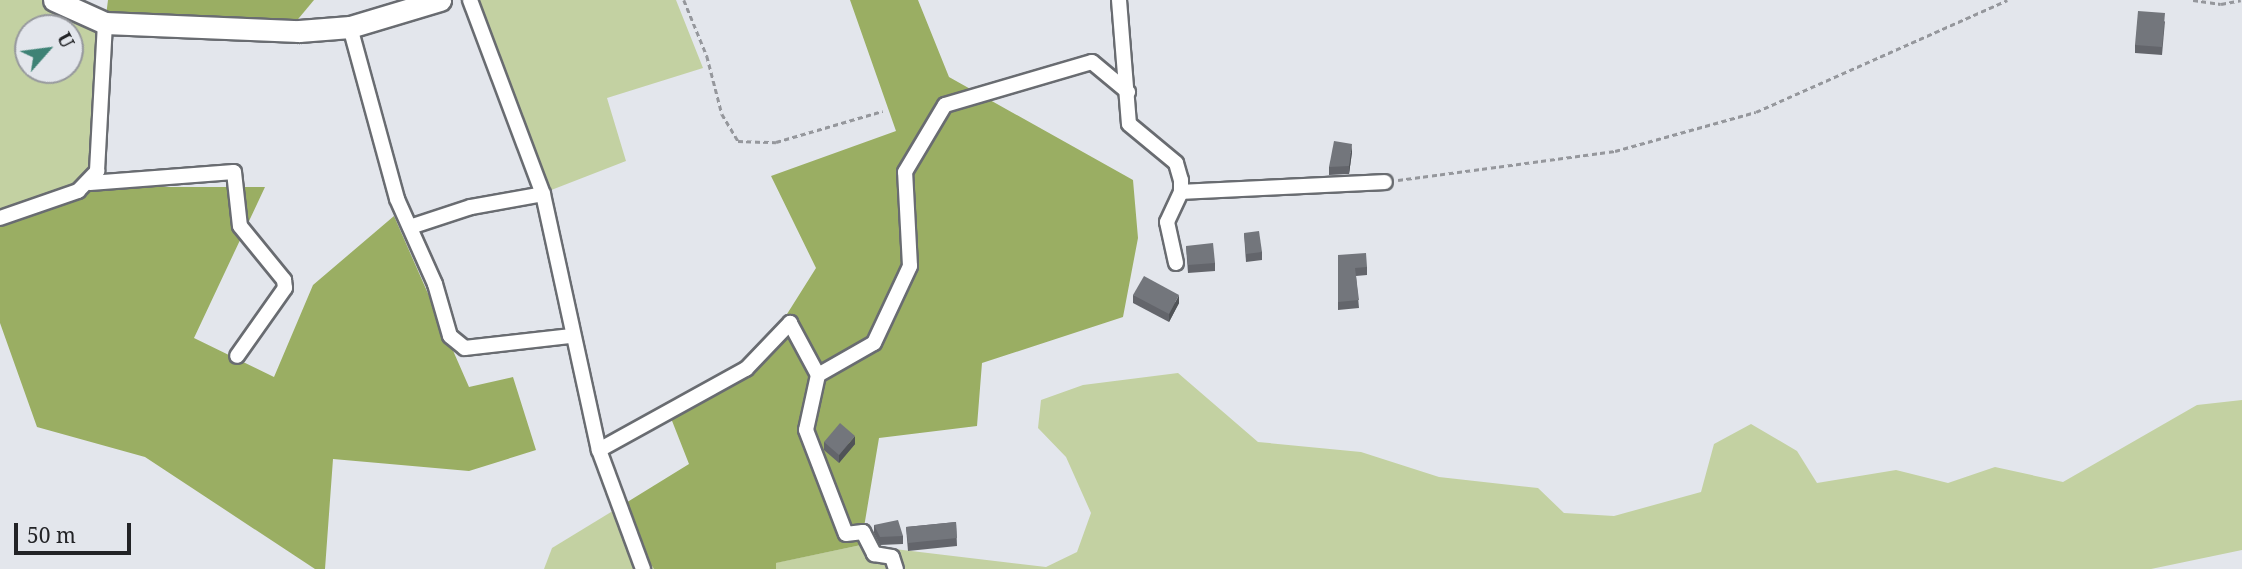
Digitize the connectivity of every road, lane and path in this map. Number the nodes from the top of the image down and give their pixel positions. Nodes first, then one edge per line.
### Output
1 (54, 0) edge
2 (440, 0) edge
3 (470, 0) edge
4 (684, 0) edge
5 (1119, 0) edge
6 (2007, 0) edge
7 (2193, 0) edge
8 (2241, 0) edge
9 (105, 23) junction
10 (350, 27) junction
11 (1128, 92) junction
12 (883, 111) dead end
13 (1385, 182) joint
14 (90, 183) junction
15 (1181, 192) junction
16 (543, 194) junction
17 (0, 218) edge
18 (410, 227) junction
19 (1176, 262) dead end
20 (571, 336) junction
21 (237, 356) dead end
22 (818, 375) junction
23 (599, 450) junction
24 (643, 569) edge
25 (896, 569) edge

1 - 9 street
2 - 10 street
3 - 16 street
4 - 12 path
5 - 11 street
6 - 13 path
7 - 8 path
9 - 10 street
9 - 14 street
10 - 18 street
11 - 15 street
11 - 22 street
13 - 15 street
14 - 17 street
14 - 21 street
15 - 19 street
16 - 18 street
16 - 20 street
18 - 20 street
20 - 23 street
22 - 23 street
22 - 25 street
23 - 24 street

